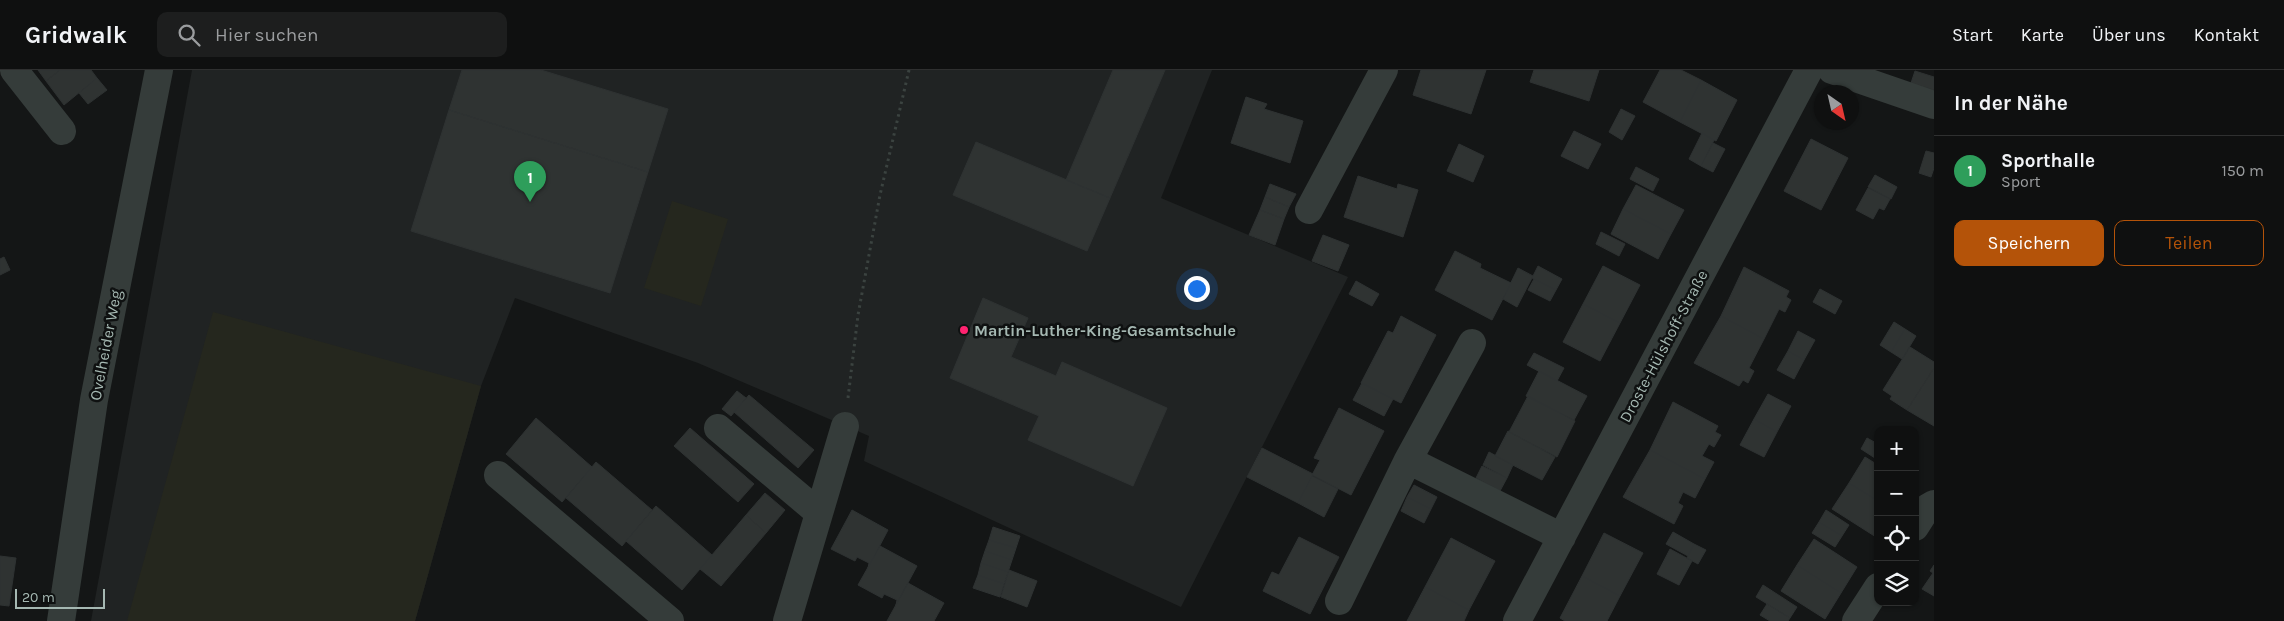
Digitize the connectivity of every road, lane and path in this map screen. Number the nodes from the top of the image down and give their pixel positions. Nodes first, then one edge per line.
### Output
1 (14, 70) edge
2 (159, 70) edge
3 (909, 70) edge
4 (1384, 70) edge
5 (1809, 70) edge
6 (1832, 70) edge
7 (1934, 105) edge
8 (62, 131) dead end
9 (1309, 210) dead end
10 (1472, 343) dead end
11 (845, 426) joint
12 (718, 428) dead end
13 (1408, 460) junction
14 (498, 475) dead end
15 (1934, 504) edge
16 (819, 513) junction
17 (1919, 521) edge
18 (1562, 537) junction
19 (1874, 593) edge
20 (1339, 601) dead end
21 (61, 621) edge
22 (670, 621) edge
23 (788, 621) edge
24 (1517, 621) edge
25 (1856, 621) edge

1 - 8 street
2 - 21 street, Ovelheider Weg
3 - 11 path
4 - 9 street
5 - 18 street, Droste-Hülshoff-Straße
6 - 7 street
10 - 13 street
11 - 16 street
12 - 16 street
13 - 18 street
13 - 20 street
14 - 22 street
15 - 17 street
16 - 23 street
18 - 24 street, Droste-Hülshoff-Straße
19 - 25 street

